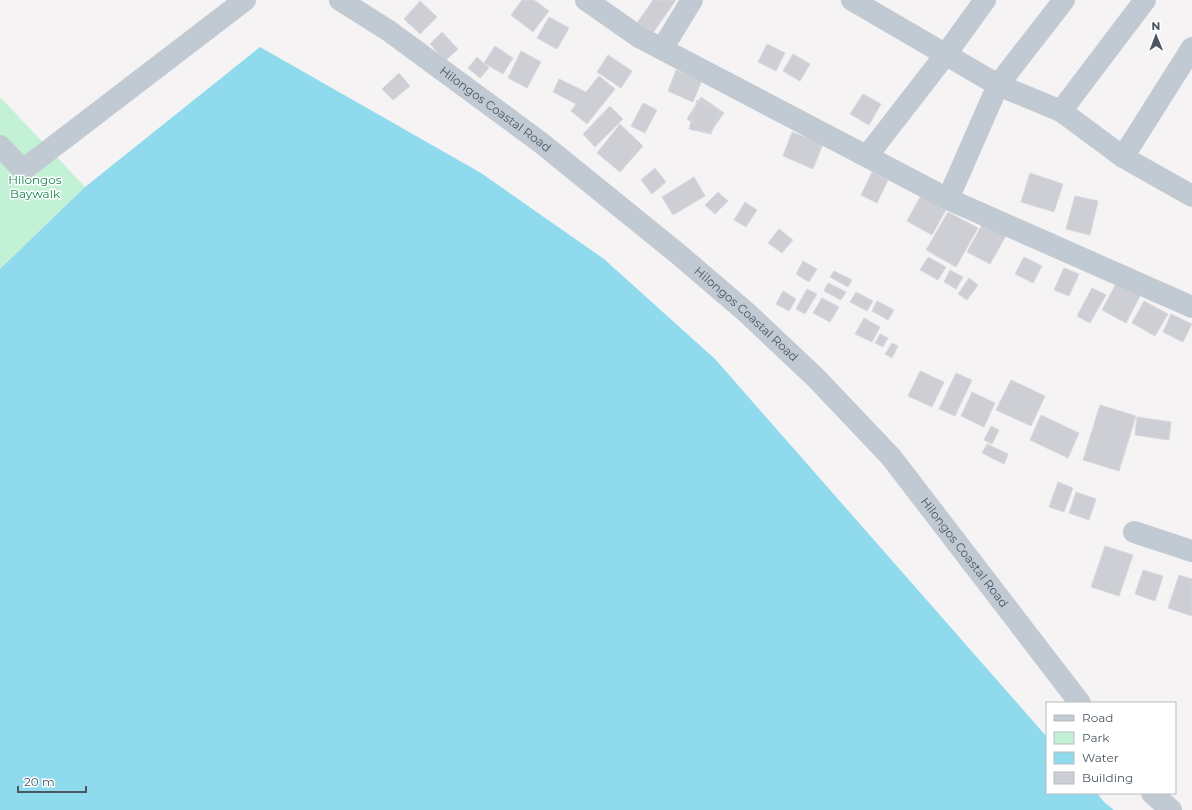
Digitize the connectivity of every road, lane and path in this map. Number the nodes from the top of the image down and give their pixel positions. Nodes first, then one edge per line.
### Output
1 (245, 0) edge
2 (340, 0) edge
3 (586, 0) edge
4 (692, 0) edge
5 (852, 0) edge
6 (985, 0) edge
7 (1064, 0) edge
8 (1145, 0) edge
9 (1192, 48) edge
10 (662, 49) junction
11 (946, 54) junction
12 (998, 84) junction
13 (1061, 111) junction
14 (0, 146) edge
15 (867, 156) junction
16 (1123, 157) junction
17 (1192, 196) edge
18 (948, 199) junction
19 (1192, 307) edge
20 (1134, 532) dead end
21 (1192, 551) edge
22 (1079, 702) edge
23 (1153, 794) edge
24 (1171, 810) edge

1 - 14 street
2 - 22 street, Hilongos Coastal Road
3 - 10 street
4 - 10 street
5 - 11 street
6 - 11 street
7 - 12 street
8 - 13 street
9 - 16 street
10 - 15 street
11 - 12 street
11 - 15 street
12 - 13 street
12 - 18 street
13 - 16 street
15 - 18 street
16 - 17 street
18 - 19 street
20 - 21 street
23 - 24 street

